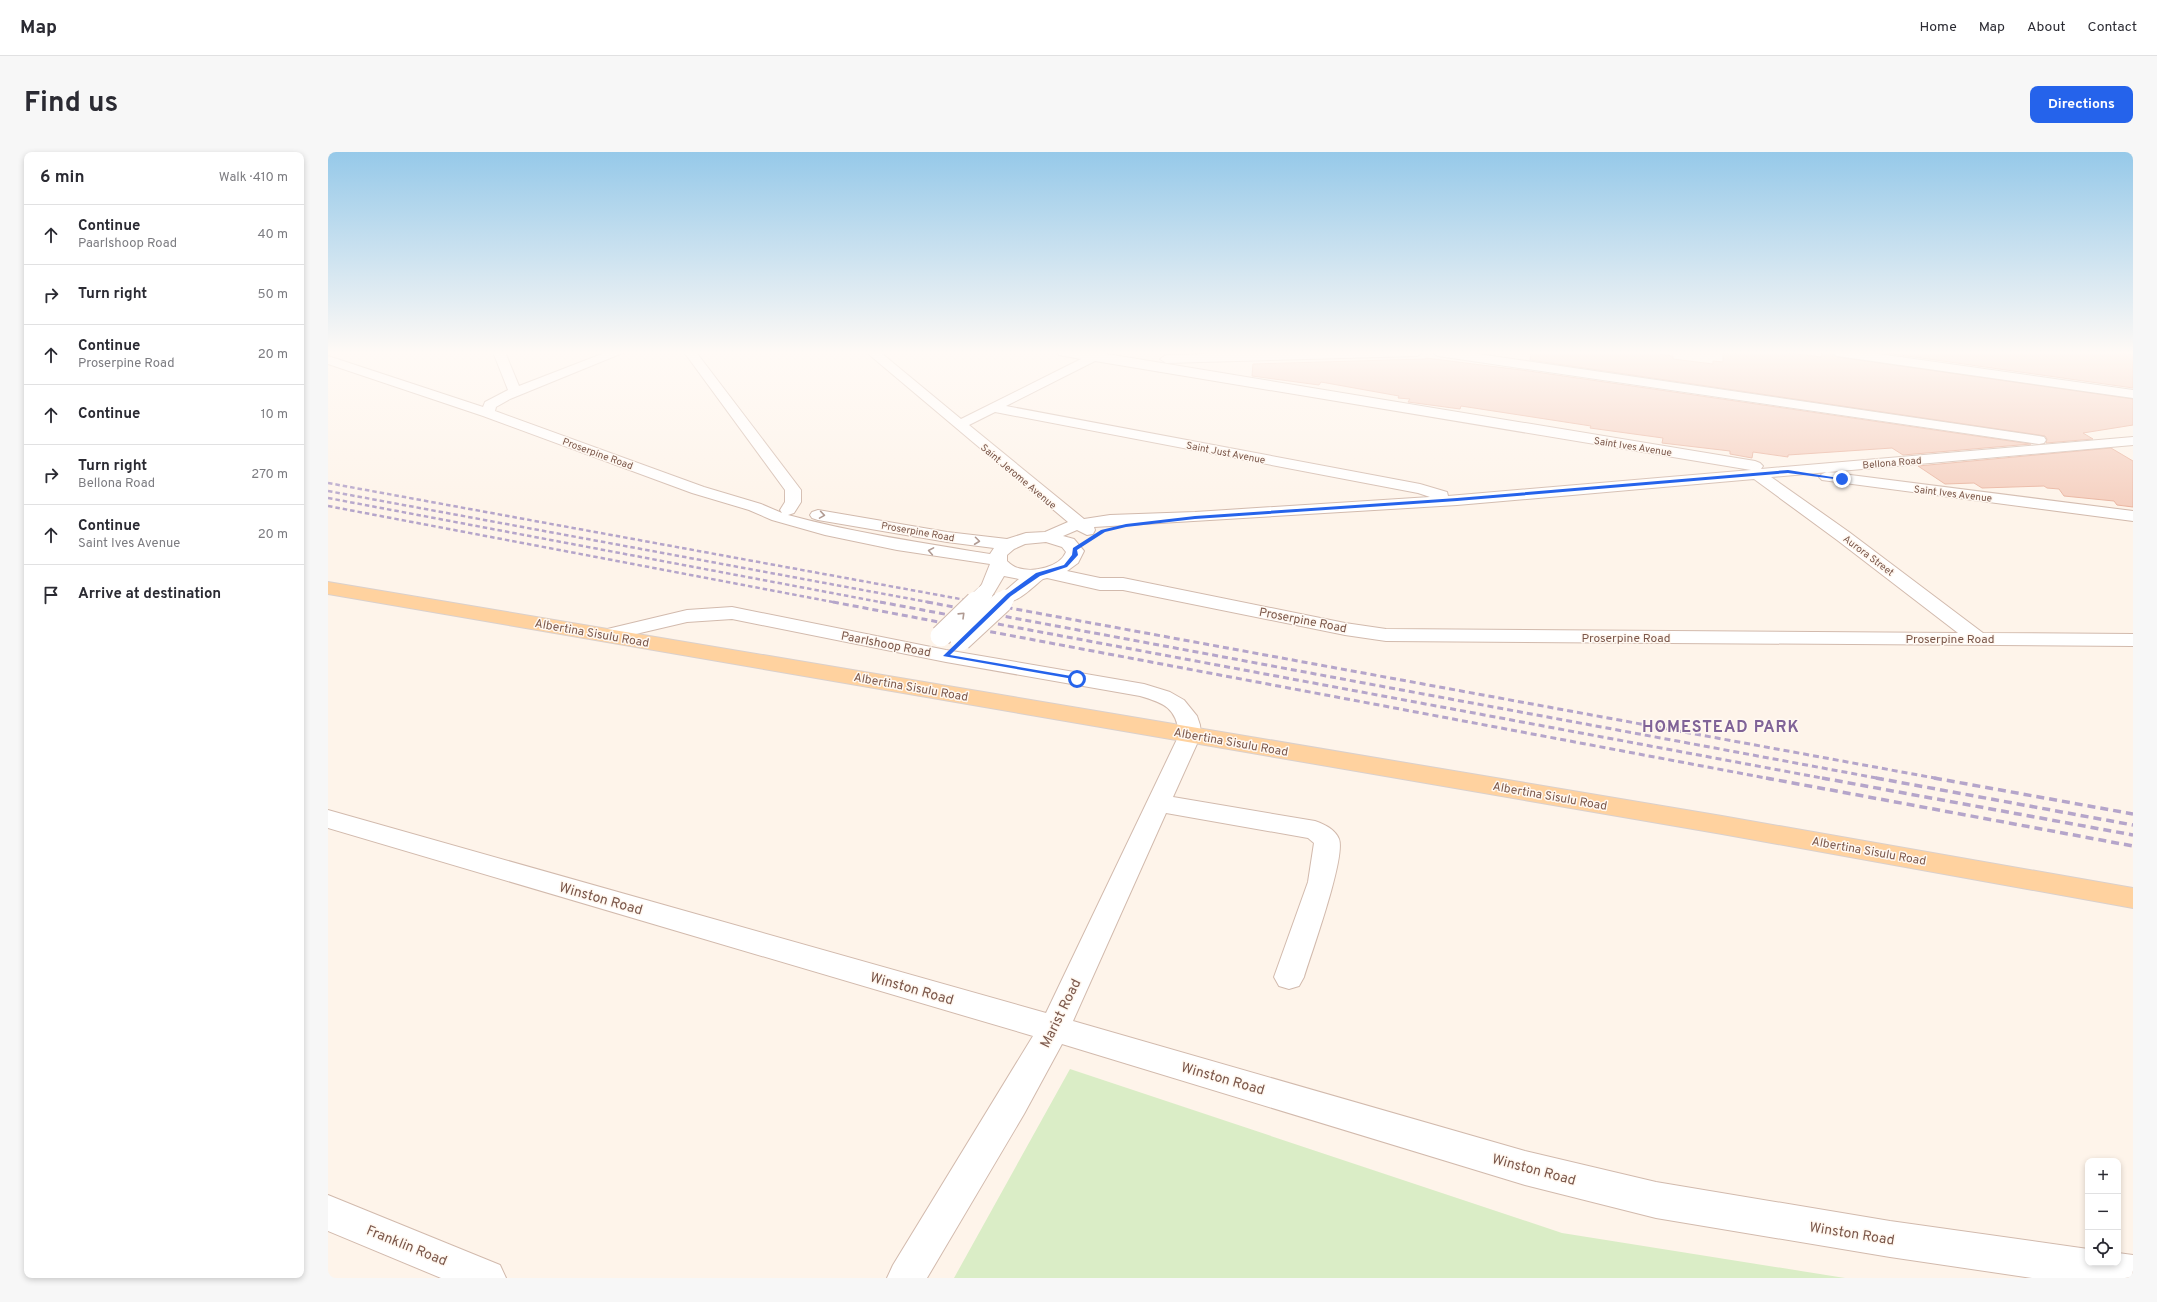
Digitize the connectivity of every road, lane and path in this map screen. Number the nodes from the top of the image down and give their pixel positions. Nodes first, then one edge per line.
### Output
1 (462, 405) edge
2 (491, 405) edge
3 (729, 405) edge
4 (935, 405) edge
5 (1002, 405) edge
6 (1380, 405) edge
7 (1795, 405) edge
8 (995, 408) junction
9 (488, 413) junction
10 (959, 425) junction
11 (2133, 441) edge
12 (2074, 445) junction
13 (1788, 472) junction
14 (1757, 474) junction
15 (1457, 500) junction
16 (755, 507) junction
17 (788, 510) junction
18 (2133, 516) edge
19 (1195, 517) junction
20 (1078, 525) junction
21 (1094, 535) junction
22 (1047, 537) junction
23 (1009, 544) junction
24 (1073, 555) junction
25 (998, 562) junction
26 (1043, 574) junction
27 (1123, 584) junction
28 (328, 588) edge
29 (606, 635) junction
30 (1978, 639) junction
31 (2133, 640) edge
32 (924, 652) junction
33 (946, 656) junction
34 (1190, 735) junction
35 (1158, 803) junction
36 (328, 819) edge
37 (2133, 898) edge
38 (1289, 977) dead end
39 (1054, 1029) junction
40 (328, 1213) edge
41 (2133, 1274) edge
42 (487, 1278) edge
43 (906, 1278) edge

1 - 9 street, Proserpine Road
2 - 9 street
3 - 17 street
4 - 10 street, Saint Jerome Avenue
5 - 8 street
6 - 13 street, Saint Ives Avenue
7 - 12 street
8 - 10 street
8 - 15 street, Saint Just Avenue
9 - 16 street, Proserpine Road
10 - 20 street, Saint Jerome Avenue
11 - 12 street, Bellona Road
12 - 13 street, Bellona Road
13 - 14 street, Bellona Road
13 - 18 street, Saint Ives Avenue
14 - 15 street, Bellona Road
14 - 30 street, Aurora Street
15 - 19 street, Bellona Road
16 - 17 street, Proserpine Road
25 -> 16 street, Proserpine Road
17 -> 23 street, Proserpine Road
19 - 20 street, Bellona Road
19 - 21 street, Bellona Road
20 - 21 street, Saint Jerome Avenue
20 - 22 street, Bellona Road
21 - 24 street, Bellona Road
22 - 23 street, Proserpine Road
22 - 24 street, Proserpine Road
23 - 25 street
24 - 26 street, Proserpine Road
24 - 27 street, Proserpine Road
25 - 26 street, Proserpine Road
32 -> 25 street, bridge
26 - 27 street, Proserpine Road
26 - 33 street, bridge
27 - 30 street, Proserpine Road
28 - 29 main road, Albertina Sisulu Road
29 - 32 street, Paarlshoop Road
29 - 34 main road, Albertina Sisulu Road
30 - 31 street, Proserpine Road
32 - 33 street, Paarlshoop Road
33 - 34 street, Paarlshoop Road
34 - 35 street, Marist Road
34 - 37 main road, Albertina Sisulu Road
35 - 38 street
35 - 39 street, Marist Road
36 - 39 street, Winston Road
39 - 41 street, Winston Road
39 - 43 street, Marist Road
40 - 42 street, Franklin Road

